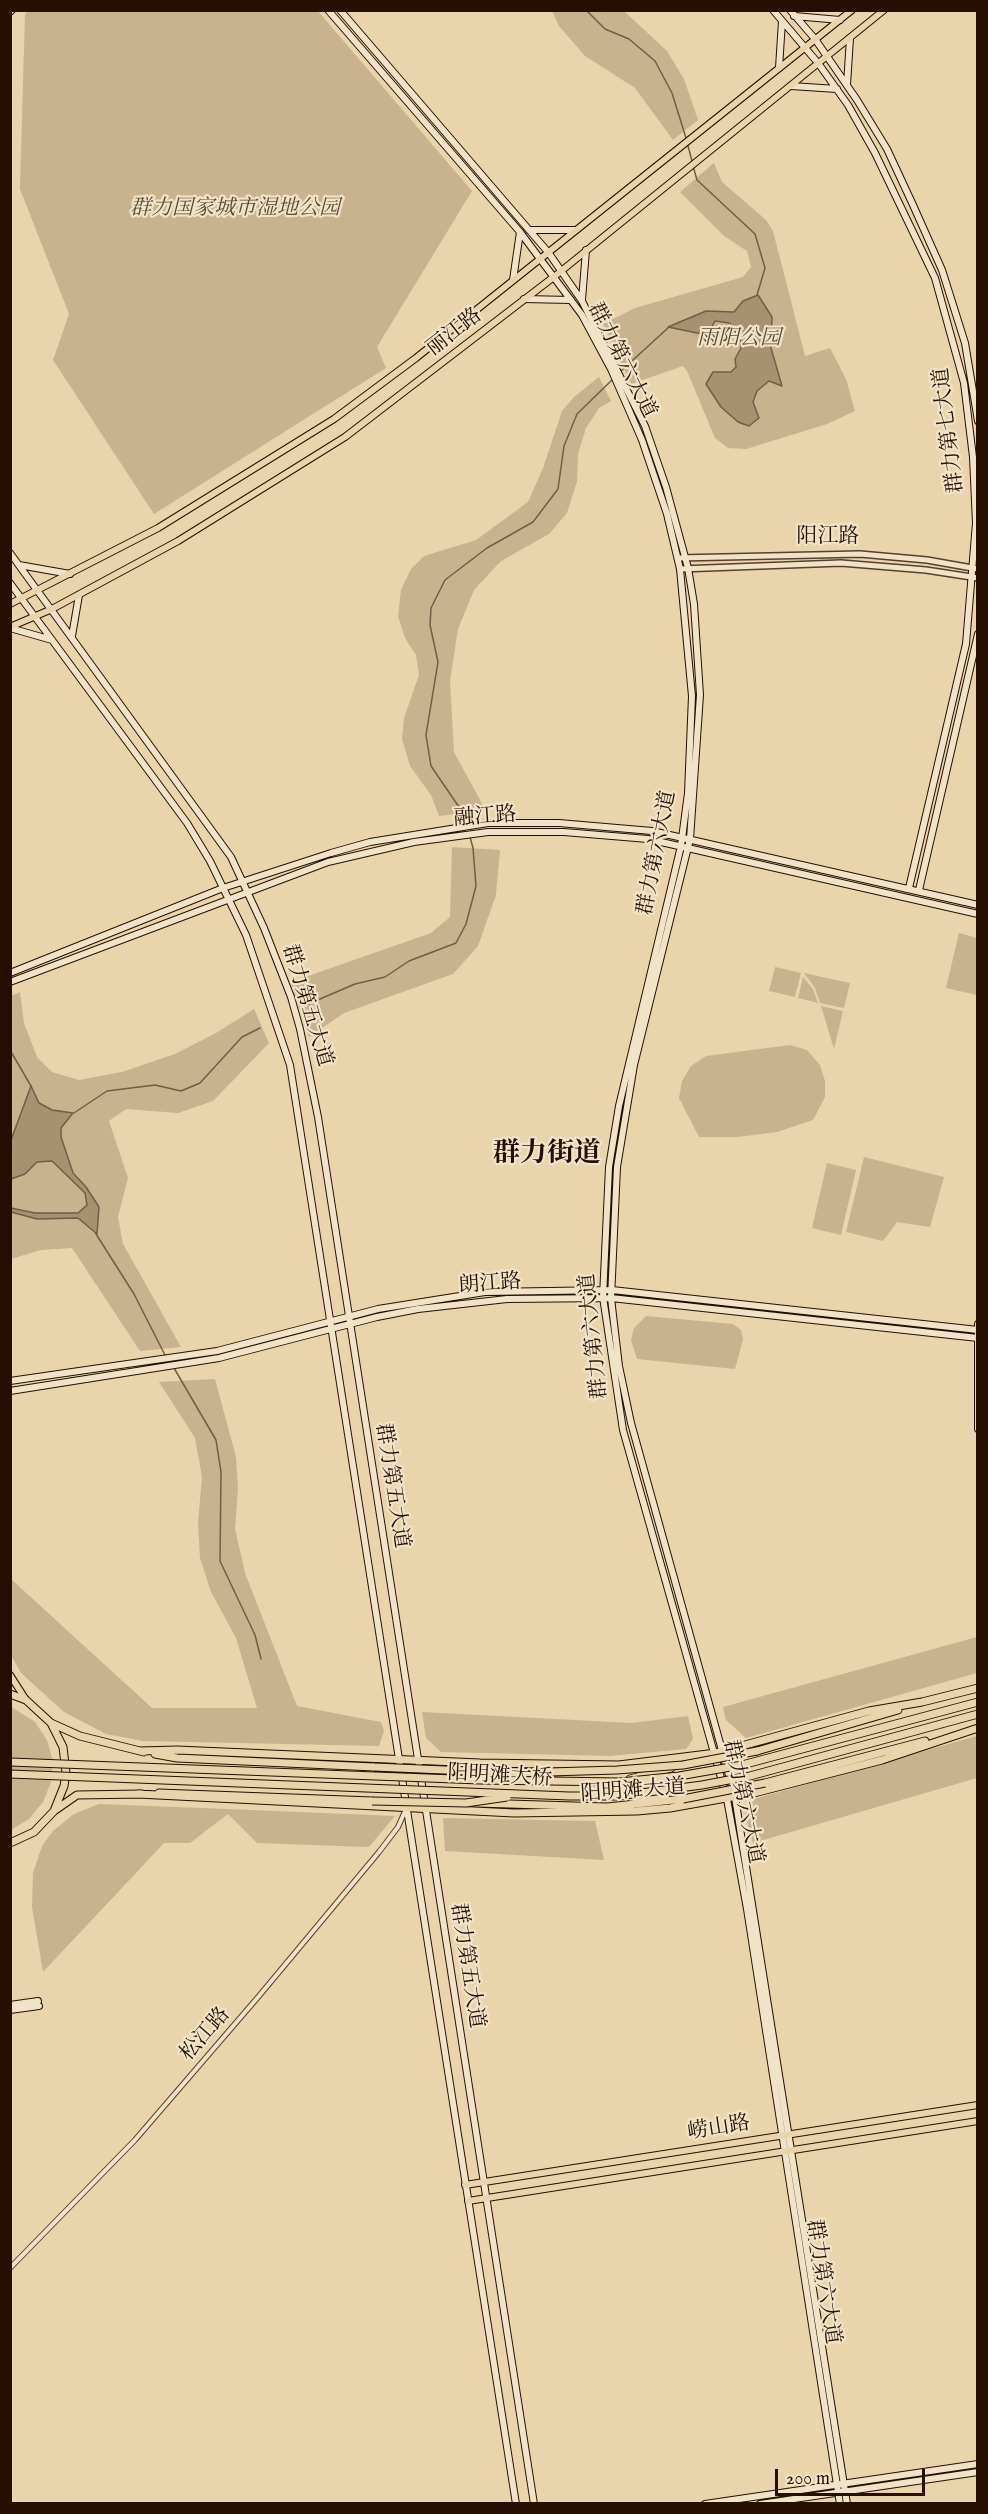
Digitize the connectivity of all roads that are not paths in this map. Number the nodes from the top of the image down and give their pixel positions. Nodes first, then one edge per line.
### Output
1 (328, 10) edge
2 (340, 10) edge
3 (773, 10) edge
4 (852, 10) edge
5 (884, 10) edge
6 (792, 13) edge
7 (840, 20) junction
8 (782, 21) junction
9 (850, 38) junction
10 (815, 39) junction
11 (805, 47) junction
12 (827, 56) junction
13 (818, 63) junction
14 (779, 68) junction
15 (790, 86) junction
16 (847, 86) junction
17 (837, 89) junction
18 (529, 230) junction
19 (575, 230) junction
20 (520, 232) junction
21 (586, 250) junction
22 (548, 252) junction
23 (541, 258) junction
24 (561, 270) junction
25 (555, 276) junction
26 (513, 280) junction
27 (524, 299) junction
28 (571, 300) junction
29 (582, 301) junction
30 (614, 367) junction
31 (623, 388) junction
32 (978, 421) edge
33 (10, 553) edge
34 (678, 558) junction
35 (686, 558) junction
36 (19, 565) junction
37 (688, 568) junction
38 (975, 568) edge
39 (680, 569) junction
40 (70, 574) junction
41 (975, 578) edge
42 (10, 583) edge
43 (38, 591) junction
44 (79, 595) junction
45 (22, 599) junction
46 (10, 604) edge
47 (52, 609) junction
48 (35, 616) junction
49 (10, 628) edge
50 (978, 634) edge
51 (72, 636) junction
52 (52, 640) junction
53 (682, 837) junction
54 (690, 839) junction
55 (684, 846) junction
56 (244, 881) junction
57 (223, 888) junction
58 (909, 888) junction
59 (248, 890) junction
60 (919, 891) junction
61 (228, 898) junction
62 (978, 905) edge
63 (978, 914) edge
64 (10, 973) edge
65 (11, 982) edge
66 (603, 1289) junction
67 (612, 1290) junction
68 (603, 1298) junction
69 (611, 1298) junction
70 (348, 1316) junction
71 (332, 1321) junction
72 (349, 1325) junction
73 (977, 1328) edge
74 (332, 1329) junction
75 (976, 1338) edge
76 (10, 1381) edge
77 (10, 1391) edge
78 (978, 1429) edge
79 (10, 1675) edge
80 (978, 1688) edge
81 (10, 1694) edge
82 (26, 1700) junction
83 (978, 1701) edge
84 (922, 1702) junction
85 (978, 1714) edge
86 (51, 1722) junction
87 (976, 1729) edge
88 (140, 1751) junction
89 (719, 1752) junction
90 (397, 1759) junction
91 (416, 1759) junction
92 (10, 1762) edge
93 (682, 1765) junction
94 (480, 1771) junction
95 (10, 1774) edge
96 (521, 1781) junction
97 (620, 1782) junction
98 (138, 1794) junction
99 (523, 1795) junction
100 (618, 1796) junction
101 (735, 1797) junction
102 (682, 1799) junction
103 (727, 1799) junction
104 (466, 1803) junction
105 (406, 1809) junction
106 (424, 1809) junction
107 (54, 1811) junction
108 (10, 1843) edge
109 (10, 2005) edge
110 (10, 2010) edge
111 (978, 2104) edge
112 (978, 2121) edge
113 (785, 2135) junction
114 (788, 2150) junction
115 (483, 2182) junction
116 (465, 2185) junction
117 (486, 2197) junction
118 (468, 2200) junction
119 (10, 2268) edge
120 (978, 2464) edge
121 (978, 2472) edge
122 (840, 2483) junction
123 (842, 2491) junction
124 (516, 2504) edge
125 (534, 2504) edge
126 (705, 2504) edge
127 (760, 2504) edge
128 (840, 2504) edge
129 (848, 2504) edge

1 - 20 main road, 群力第六大道
2 - 18 main road, 群力第六大道
3 - 8 main road, 群力第七大道
4 - 7 main road, 丽江路
5 - 9 main road, 丽江路
6 - 7 main road
6 - 10 main road, 群力第七大道
7 - 10 main road, 丽江路
8 - 11 main road, 群力第七大道
8 - 14 main road
9 - 12 main road, 丽江路
9 - 16 main road
10 - 11 main road, 丽江路
10 - 12 main road, 群力第七大道
11 - 13 main road, 群力第七大道
11 - 14 main road, 丽江路
12 - 13 main road, 丽江路
12 - 16 main road, 群力第七大道
13 - 15 main road, 丽江路
13 - 17 main road, 群力第七大道
14 - 19 main road, 丽江路
15 - 17 main road
15 - 21 main road, 丽江路
16 - 32 main road, 群力第七大道
17 - 38 main road, 群力第七大道
18 - 19 main road
18 - 22 main road, 群力第六大道
19 - 22 main road, 丽江路
20 - 23 main road, 群力第六大道
20 - 26 main road
21 - 24 main road, 丽江路
21 - 29 main road
22 - 23 main road, 丽江路
22 - 24 main road, 群力第六大道
23 - 25 main road, 群力第六大道
23 - 26 main road, 丽江路
24 - 25 main road, 丽江路
24 - 29 main road, 群力第六大道
25 - 27 main road, 丽江路
25 - 28 main road, 群力第六大道
26 - 40 main road, 丽江路
27 - 28 main road
27 - 44 main road, 丽江路
28 - 30 main road, 群力第六大道
29 - 30 main road, 群力第六大道
30 - 31 main road, 群力第六大道
31 - 34 main road, 群力第六大道
31 - 35 main road, 群力第六大道
33 - 36 main road, 群力第五大道
34 - 35 street, 阳江路
34 - 39 main road, 群力第六大道
35 - 37 main road, 群力第六大道
35 - 38 street, 阳江路
36 - 40 main road
36 - 43 main road, 群力第五大道
37 - 39 street, 阳江路
37 - 41 street, 阳江路
37 - 54 main road, 群力第六大道
38 - 41 main road, 群力第七大道
39 - 53 main road, 群力第六大道
40 - 43 main road, 丽江路
41 - 58 main road, 群力第七大道
42 - 45 main road, 群力第五大道
43 - 45 main road, 丽江路
43 - 47 main road, 群力第五大道
44 - 47 main road, 丽江路
44 - 51 main road
45 - 46 main road, 丽江路
45 - 48 main road, 群力第五大道
47 - 48 main road, 丽江路
47 - 51 main road, 群力第五大道
48 - 49 main road, 丽江路
48 - 52 main road, 群力第五大道
49 - 52 main road
50 - 60 main road
51 - 56 main road, 群力第五大道
52 - 57 main road, 群力第五大道
53 - 54 main road, 融江路
53 - 55 main road, 群力第六大道
53 - 56 main road, 融江路
54 - 55 main road, 群力第六大道
54 - 58 main road, 融江路
55 - 59 main road, 融江路
55 - 63 main road, 融江路
55 - 66 main road, 群力第六大道
55 - 67 main road, 群力第六大道
56 - 57 main road, 融江路
56 - 59 main road, 群力第五大道
57 - 61 main road, 群力第五大道
57 - 64 main road, 融江路
58 - 60 main road, 融江路
59 - 61 main road, 融江路
59 - 70 main road, 群力第五大道
60 - 62 main road, 融江路
61 - 65 main road, 融江路
61 - 71 main road, 群力第五大道
66 - 67 main road, 朗江路
66 - 68 main road, 群力第六大道
66 - 70 main road, 朗江路
67 - 69 main road, 群力第六大道
67 - 73 main road, 朗江路
68 - 69 main road, 朗江路
68 - 72 main road, 朗江路
68 - 89 main road, 群力第六大道
69 - 75 main road, 朗江路
69 - 89 main road, 群力第六大道
70 - 71 main road, 朗江路
70 - 72 main road, 群力第五大道
71 - 74 main road, 群力第五大道
71 - 76 main road, 朗江路
72 - 74 main road, 朗江路
72 - 91 main road, 群力第五大道
73 - 75 main road
74 - 77 main road, 朗江路
74 - 90 main road, 群力第五大道
75 - 78 main road
79 - 82 main road
80 - 84 highway, 阳明滩大道
81 - 82 highway
82 - 86 highway
83 - 97 highway, 阳明滩大桥, bridge
84 - 89 highway, 阳明滩大道
84 - 93 highway, bridge
85 - 100 highway, 阳明滩大桥, bridge
86 - 88 highway
86 - 107 highway
87 - 101 highway, 阳明滩大道
87 - 102 highway, bridge
88 - 90 highway, 阳明滩大道
88 - 94 highway, bridge
89 - 91 highway, 阳明滩大道
89 - 101 main road, 群力第六大道
89 - 103 main road, 群力第六大道
90 - 91 highway, 阳明滩大道
90 - 105 main road, 群力第五大道
91 - 106 main road, 群力第五大道
92 - 96 highway, 阳明滩大桥, bridge
93 - 94 highway, bridge
93 - 97 highway, bridge
94 - 96 highway, bridge
95 - 99 highway, 阳明滩大桥, bridge
96 - 97 highway, 阳明滩大桥, bridge
98 - 104 highway, bridge
98 - 105 highway, 阳明滩大道
98 - 107 highway
99 - 100 highway, 阳明滩大桥, bridge
99 - 104 highway, bridge
100 - 102 highway, bridge
101 - 103 highway, 阳明滩大道
101 - 113 main road, 群力第六大道
102 - 104 highway, bridge
103 - 106 highway, 阳明滩大道
103 - 113 main road, 群力第六大道
105 - 106 highway, 阳明滩大道
105 - 116 main road, 群力第五大道
105 - 119 street, 松江路
106 - 115 main road, 群力第五大道
107 - 108 highway
109 - 110 main road
111 - 113 main road, 崂山路
112 - 114 main road, 崂山路
113 - 114 main road, 群力第六大道
113 - 115 main road, 崂山路
114 - 117 main road, 崂山路
114 - 122 main road, 群力第六大道
115 - 116 main road, 崂山路
115 - 117 main road, 群力第五大道
116 - 118 main road, 群力第五大道
117 - 118 main road, 崂山路
117 - 125 main road, 群力第五大道
118 - 124 main road, 群力第五大道
120 - 122 main road
121 - 123 main road
122 - 123 main road, 群力第六大道
122 - 126 main road
123 - 127 main road
123 - 128 main road, 群力第六大道
123 - 129 main road, 群力第六大道

